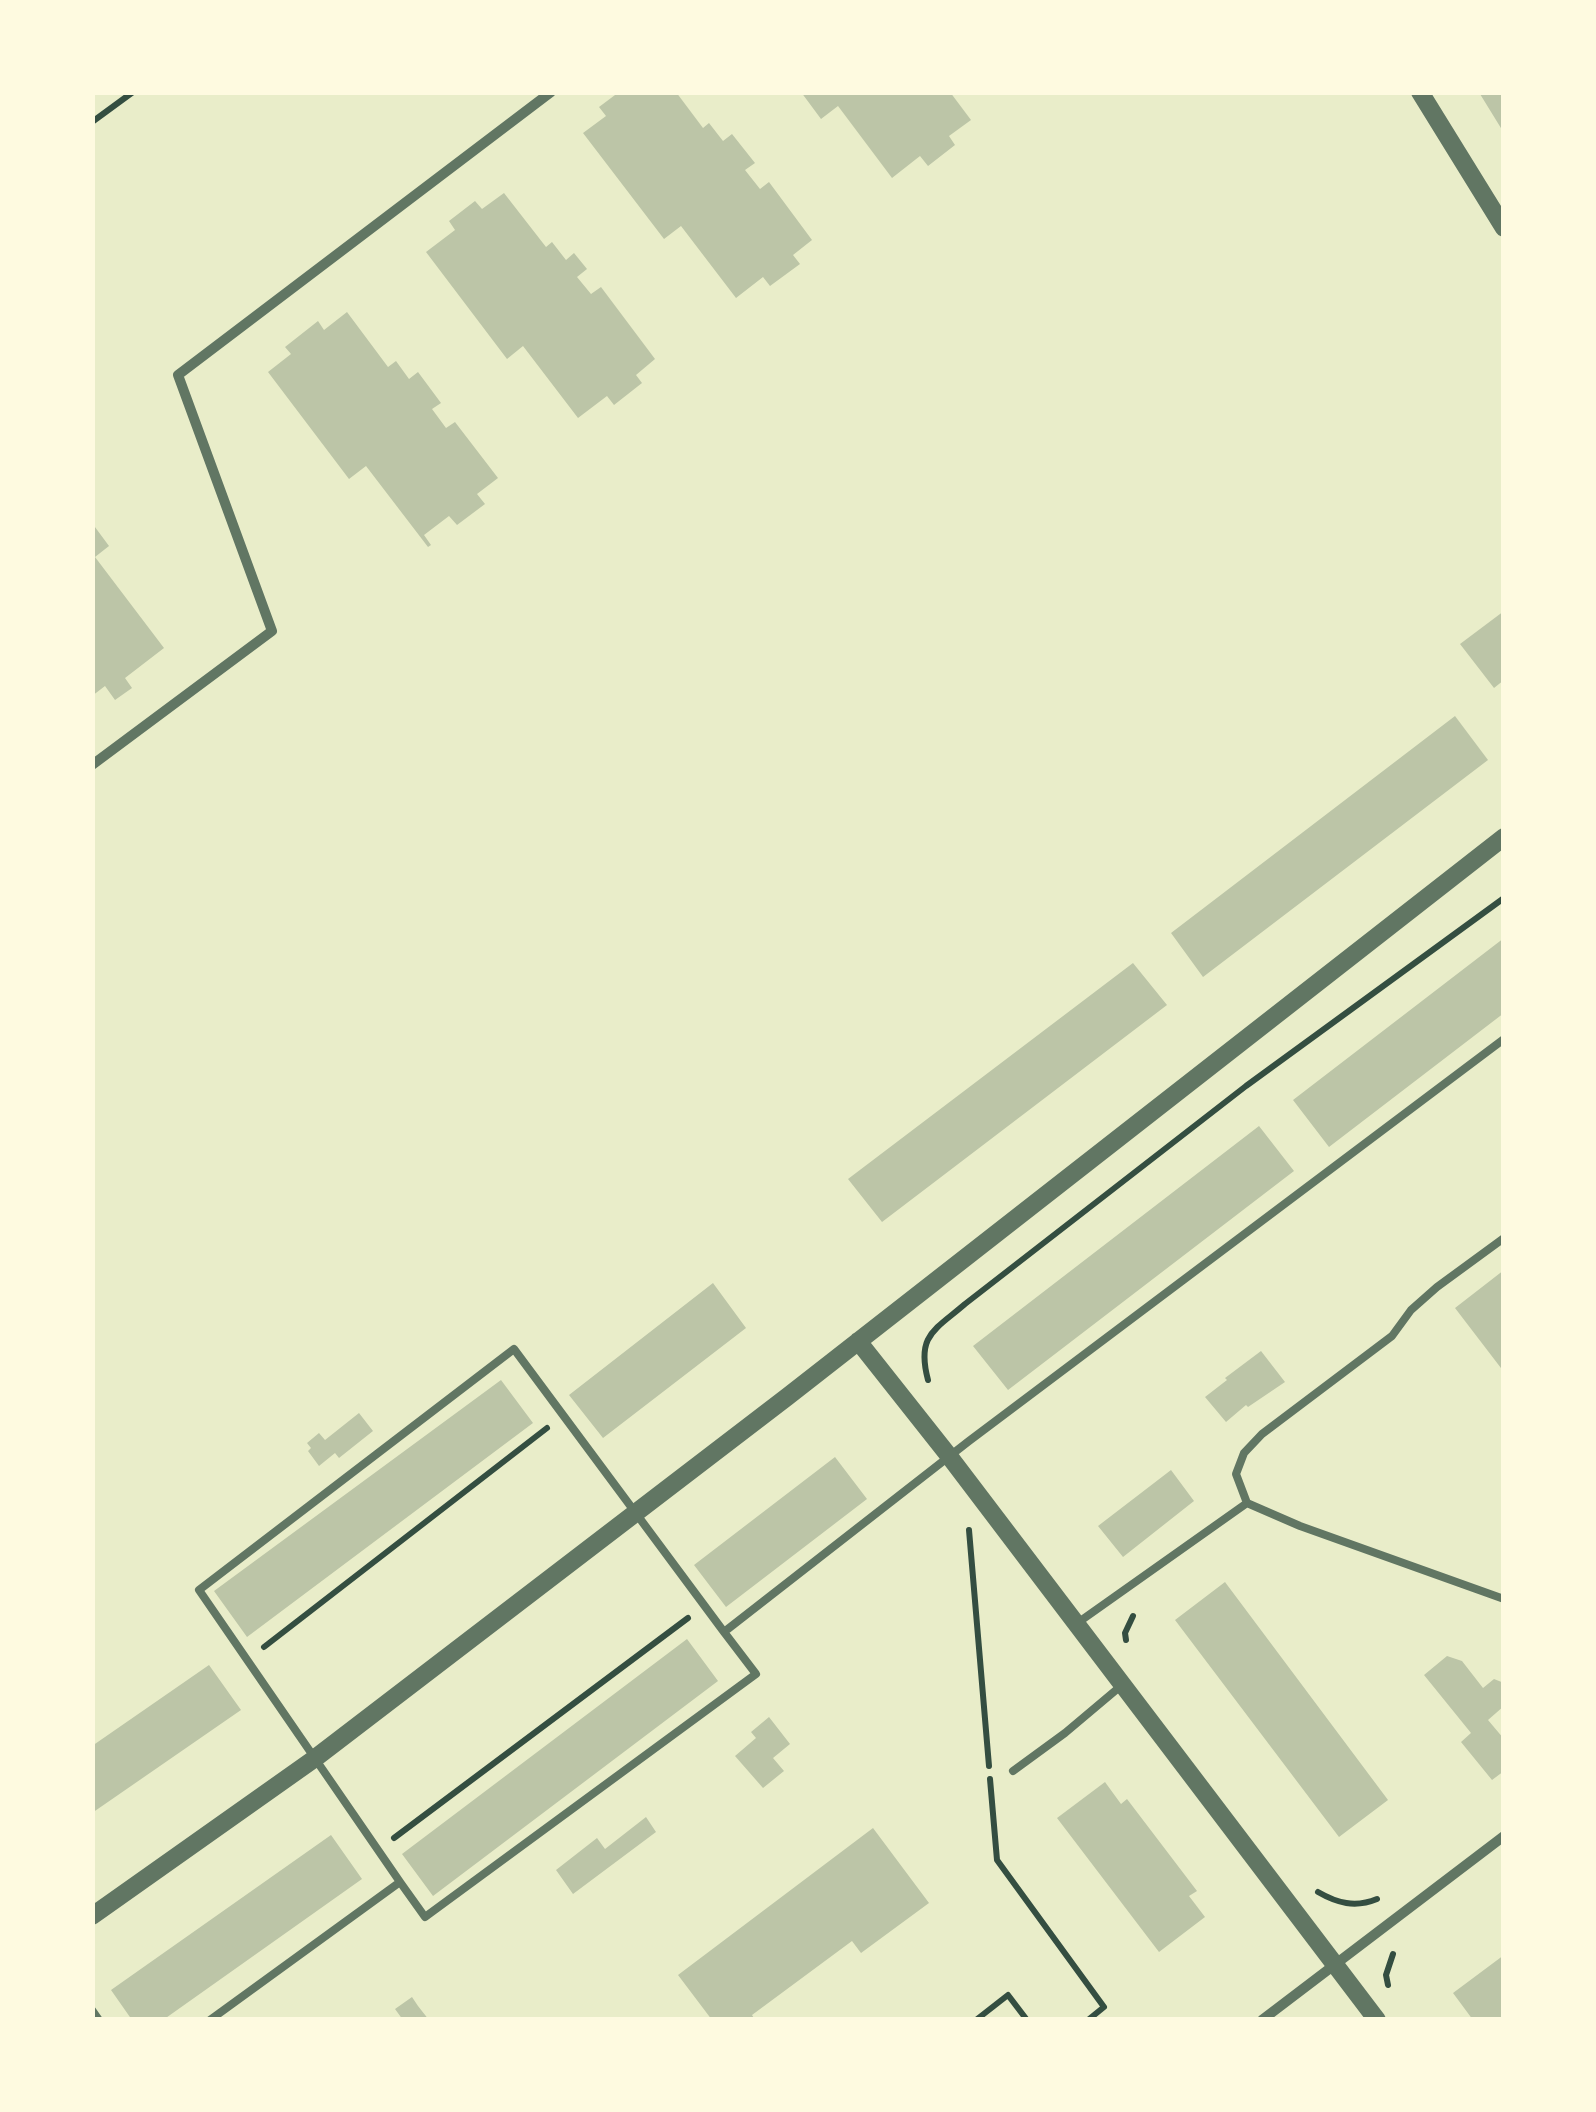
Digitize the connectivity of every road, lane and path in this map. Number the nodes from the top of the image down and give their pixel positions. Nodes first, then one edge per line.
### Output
1 (133, 92) edge
2 (551, 92) edge
3 (1420, 92) edge
4 (92, 122) edge
5 (1504, 228) edge
6 (92, 765) edge
7 (1504, 837) edge
8 (1504, 898) edge
9 (1504, 1039) edge
10 (1504, 1238) edge
11 (858, 1341) junction
12 (937, 1392) dead end
13 (564, 1416) junction
14 (949, 1456) junction
15 (1247, 1502) junction
16 (636, 1512) junction
17 (1504, 1598) edge
18 (705, 1605) junction
19 (1147, 1606) dead end
20 (1076, 1624) junction
21 (724, 1632) junction
22 (1128, 1650) dead end
23 (256, 1652) dead end
24 (1122, 1685) junction
25 (314, 1759) junction
26 (1013, 1771) dead end
27 (1504, 1836) edge
28 (377, 1850) junction
29 (400, 1882) junction
30 (1307, 1882) dead end
31 (1382, 1897) dead end
32 (92, 1916) edge
33 (1334, 1965) junction
34 (92, 2010) edge
35 (98, 2020) edge
36 (210, 2020) edge
37 (976, 2020) edge
38 (1027, 2020) edge
39 (1262, 2020) edge
40 (1377, 2020) edge

1 - 4 path
2 - 6 street
3 - 5 street
7 - 11 street
8 - 12 path
9 - 14 lane
10 - 15 lane
11 - 14 street
11 - 16 street
13 - 16 lane
13 - 23 path
13 - 25 lane
14 - 20 street
14 - 21 lane
15 - 17 lane
15 - 20 lane
16 - 18 lane
16 - 25 street
18 - 21 lane
18 - 28 path
19 - 22 path
20 - 24 street
21 - 29 lane
24 - 26 lane
24 - 33 street
25 - 28 lane
25 - 32 street
27 - 33 street
28 - 29 lane
29 - 36 lane
30 - 31 path
33 - 39 street
33 - 40 street
34 - 35 lane
37 - 38 path

